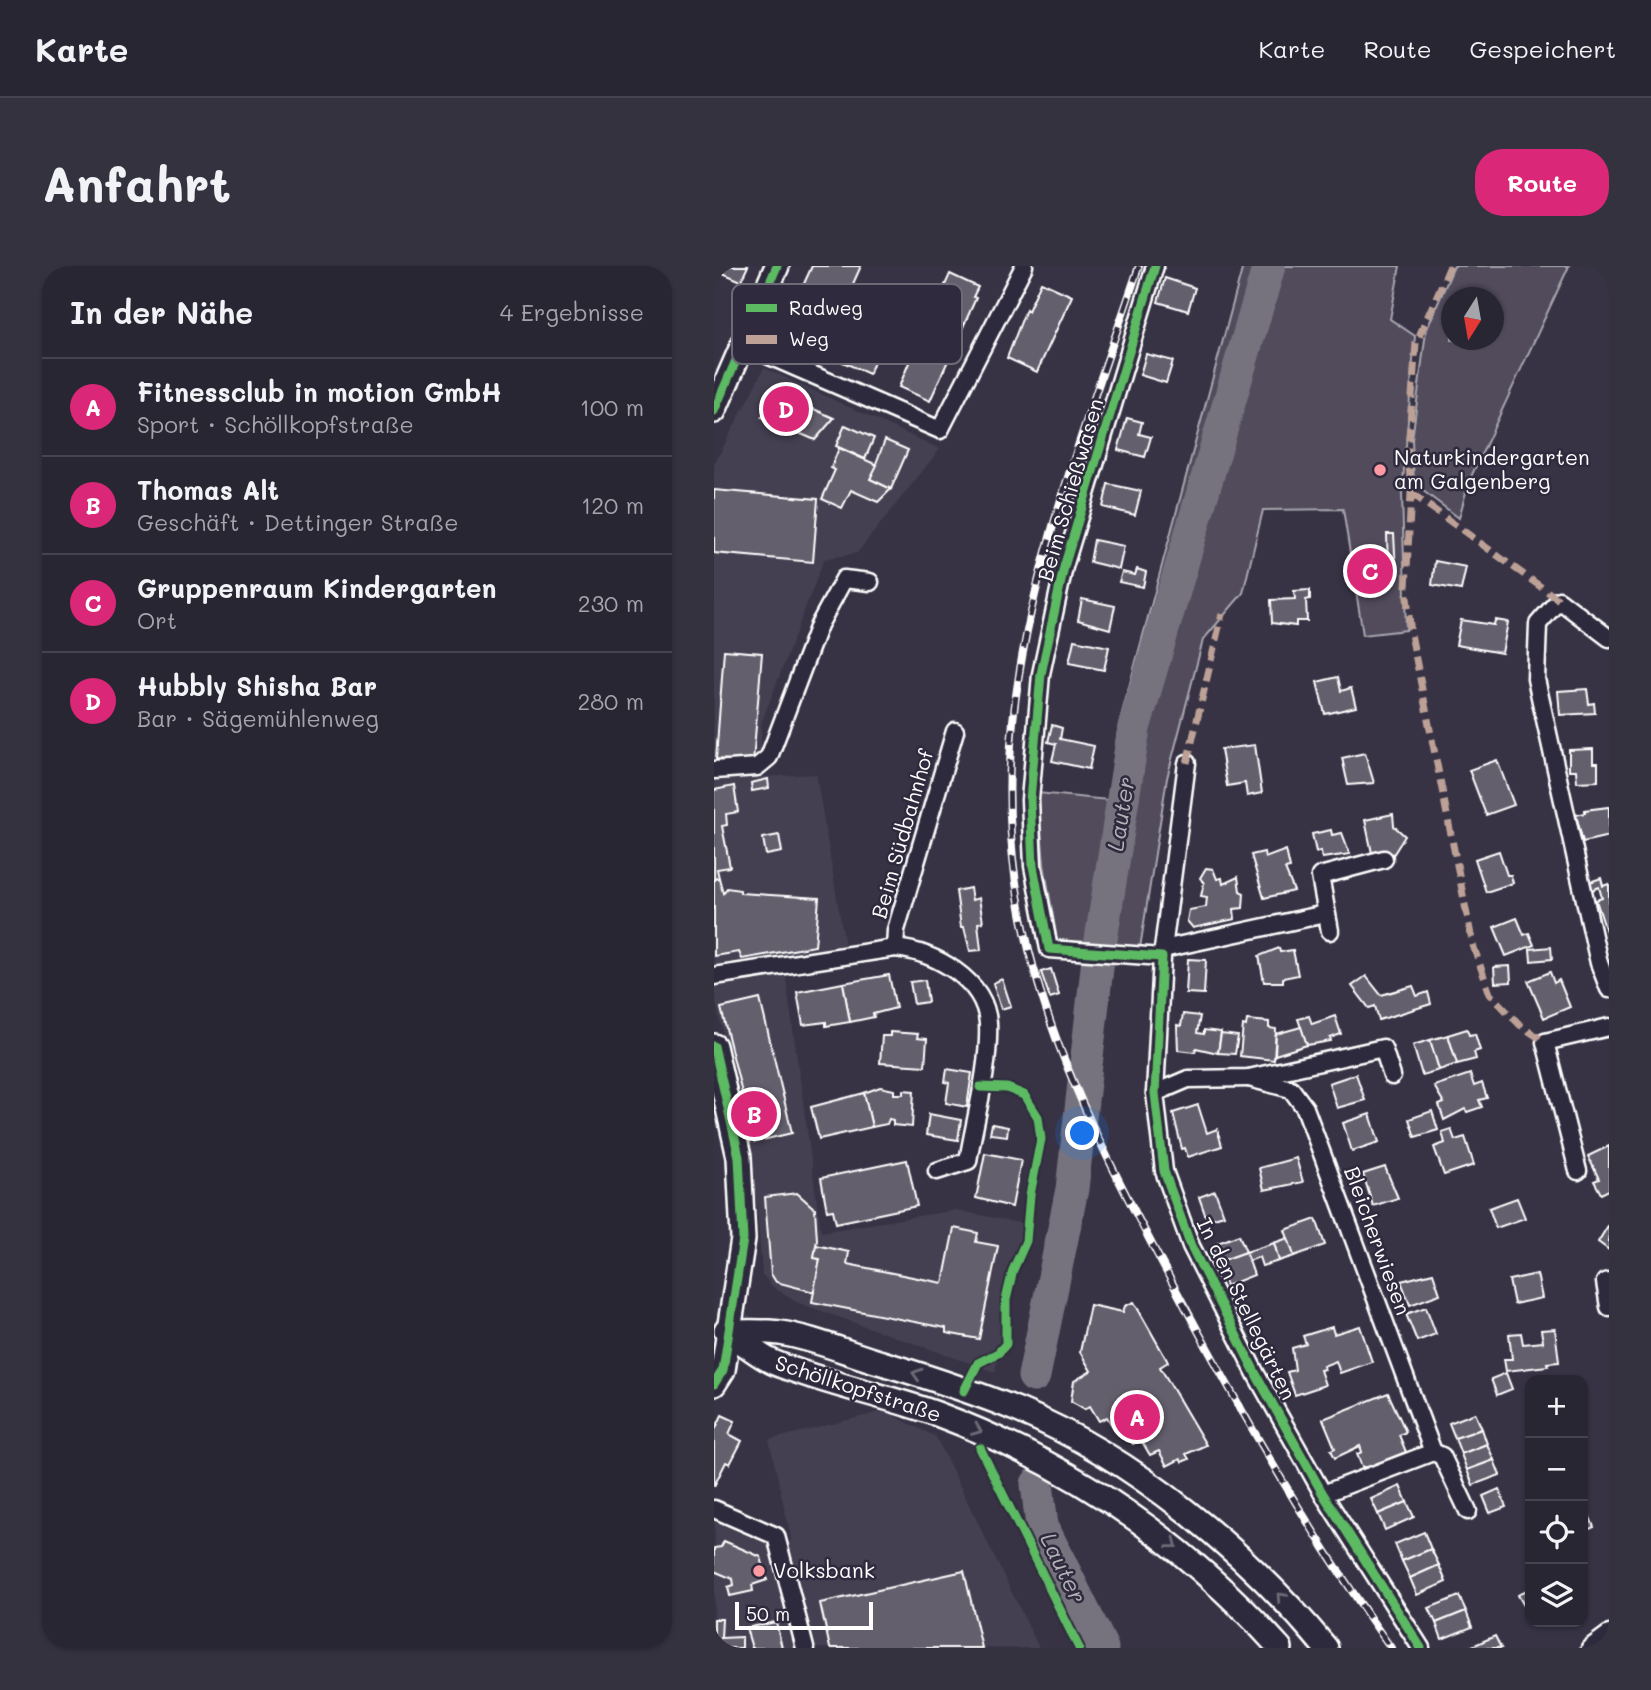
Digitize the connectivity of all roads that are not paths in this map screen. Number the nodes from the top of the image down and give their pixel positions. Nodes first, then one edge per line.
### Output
1 (777, 266) edge
2 (1024, 266) edge
3 (1155, 266) edge
4 (769, 284) edge
5 (734, 364) edge
6 (788, 364) edge
7 (714, 411) edge
8 (870, 582) dead end
9 (1609, 638) edge
10 (955, 731) dead end
11 (1187, 763) dead end
12 (714, 770) edge
13 (1384, 859) dead end
14 (1325, 914) junction
15 (1330, 931) dead end
16 (895, 948) junction
17 (1162, 953) junction
18 (1604, 961) edge
19 (714, 976) edge
20 (1609, 989) edge
21 (1609, 1027) edge
22 (714, 1046) edge
23 (1392, 1076) dead end
24 (1249, 1078) junction
25 (714, 1092) edge
26 (1155, 1093) junction
27 (937, 1171) dead end
28 (1578, 1171) dead end
29 (741, 1199) junction
30 (1607, 1282) edge
31 (1609, 1307) edge
32 (718, 1333) edge
33 (714, 1384) edge
34 (1433, 1451) junction
35 (1322, 1494) junction
36 (714, 1509) edge
37 (1468, 1511) dead end
38 (1609, 1634) edge
39 (804, 1648) edge
40 (1280, 1648) edge
41 (1326, 1648) edge
42 (1421, 1648) edge
43 (1590, 1648) edge

1 - 4 main road
2 - 6 street
3 - 17 street, Beim Schießwasen
5 - 7 main road
8 - 12 street
9 - 18 street
10 - 16 street, Beim Südbahnhof
11 - 17 street, In den Stellegärten
13 - 14 street
14 - 15 street
14 - 17 street
16 - 19 street, Beim Südbahnhof
16 - 27 street, Beim Südbahnhof
17 - 26 street, In den Stellegärten
18 - 20 street
21 - 28 street
22 - 29 main road
23 - 24 street, Bleicherwiesen
24 - 26 street, Bleicherwiesen
24 - 34 street, Bleicherwiesen
25 - 29 main road
26 - 35 street, In den Stellegärten
29 - 32 main road
30 - 31 street
32 - 33 main road
32 -> 40 main road, Schöllkopfstraße
41 -> 32 main road, Schöllkopfstraße
34 - 35 street
34 - 37 street, Bleicherwiesen
35 - 42 street, In den Stellegärten
36 - 39 street
38 - 43 street

